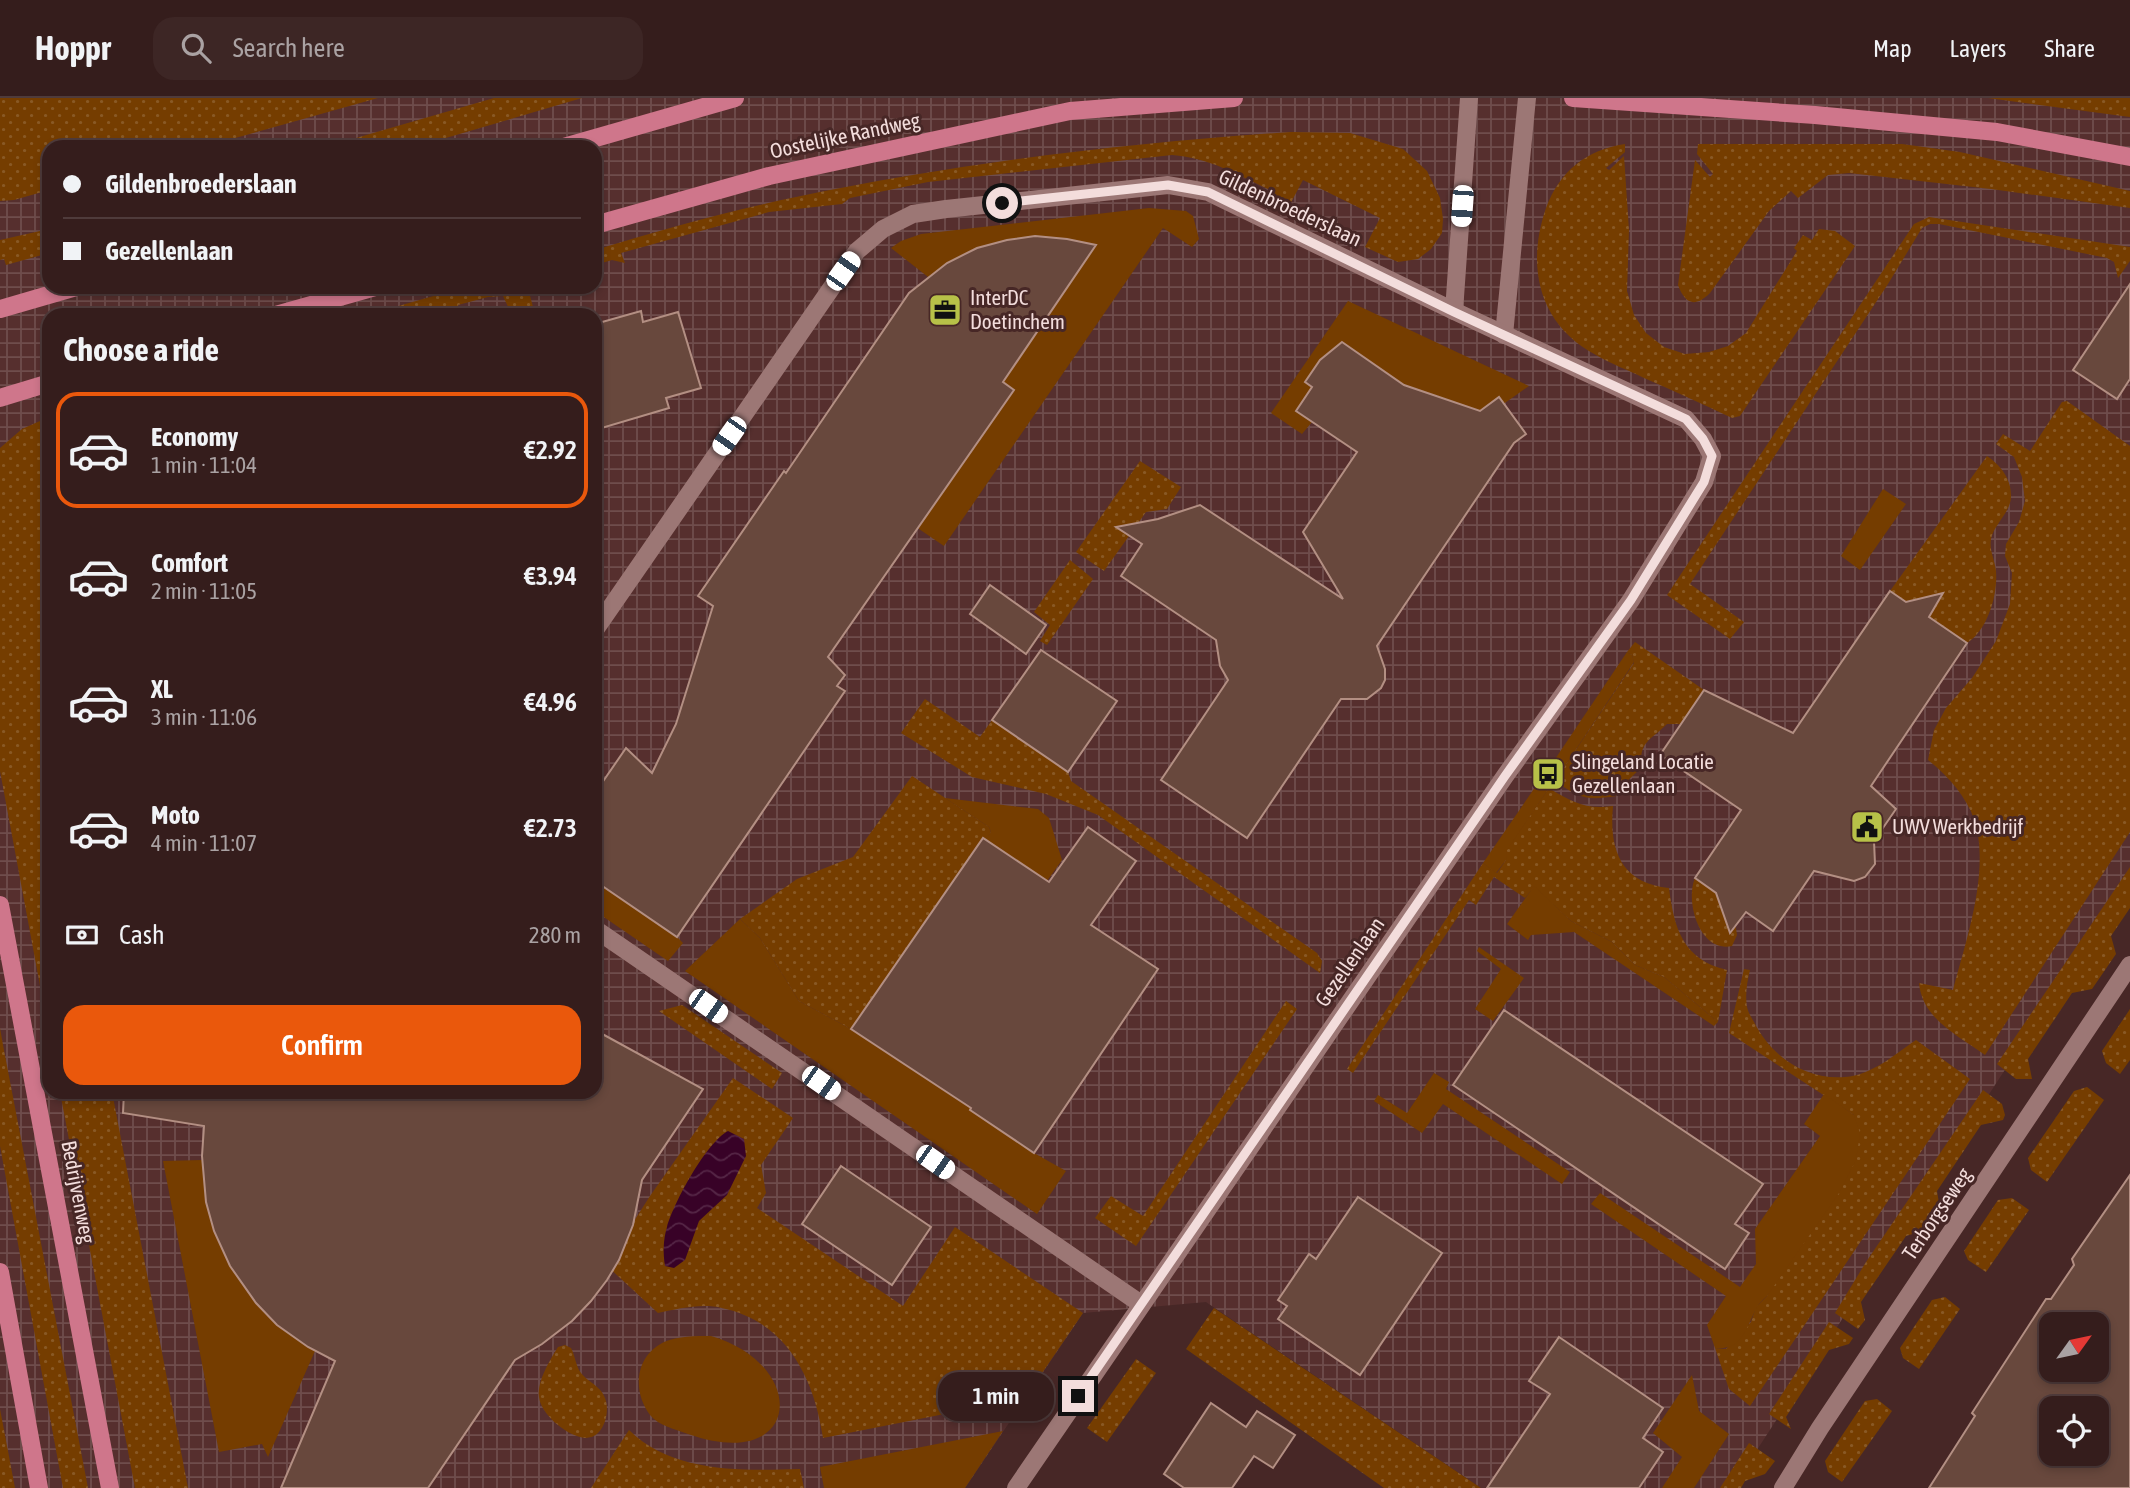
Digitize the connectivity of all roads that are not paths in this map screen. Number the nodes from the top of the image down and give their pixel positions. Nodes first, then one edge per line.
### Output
1 (735, 98) edge
2 (1234, 98) edge
3 (1469, 98) edge
4 (1527, 98) edge
5 (1573, 98) edge
6 (588, 140) edge
7 (2130, 157) edge
8 (602, 223) edge
9 (52, 294) edge
10 (350, 294) edge
11 (301, 308) edge
12 (0, 309) edge
13 (1454, 312) junction
14 (1504, 335) junction
15 (42, 385) edge
16 (0, 398) edge
17 (1712, 456) joint
18 (602, 620) edge
19 (0, 905) edge
20 (602, 934) edge
21 (2130, 965) edge
22 (0, 1272) edge
23 (1141, 1304) junction
24 (39, 1488) edge
25 (110, 1488) edge
26 (1016, 1488) edge
27 (1783, 1488) edge

1 - 6 main road
2 - 8 main road, Oostelijke Randweg
3 - 13 street
4 - 14 street
5 - 7 main road
9 - 12 main road
10 - 11 main road
13 - 14 street, Gildenbroederslaan
13 - 18 street, Gildenbroederslaan
14 - 17 street, Gildenbroederslaan
15 - 16 main road
17 - 23 street, Gezellenlaan
19 - 25 main road, Bedrijvenweg
20 - 23 street
21 - 27 street, Terborgseweg
22 - 24 main road
23 - 26 street, Gezellenlaan

